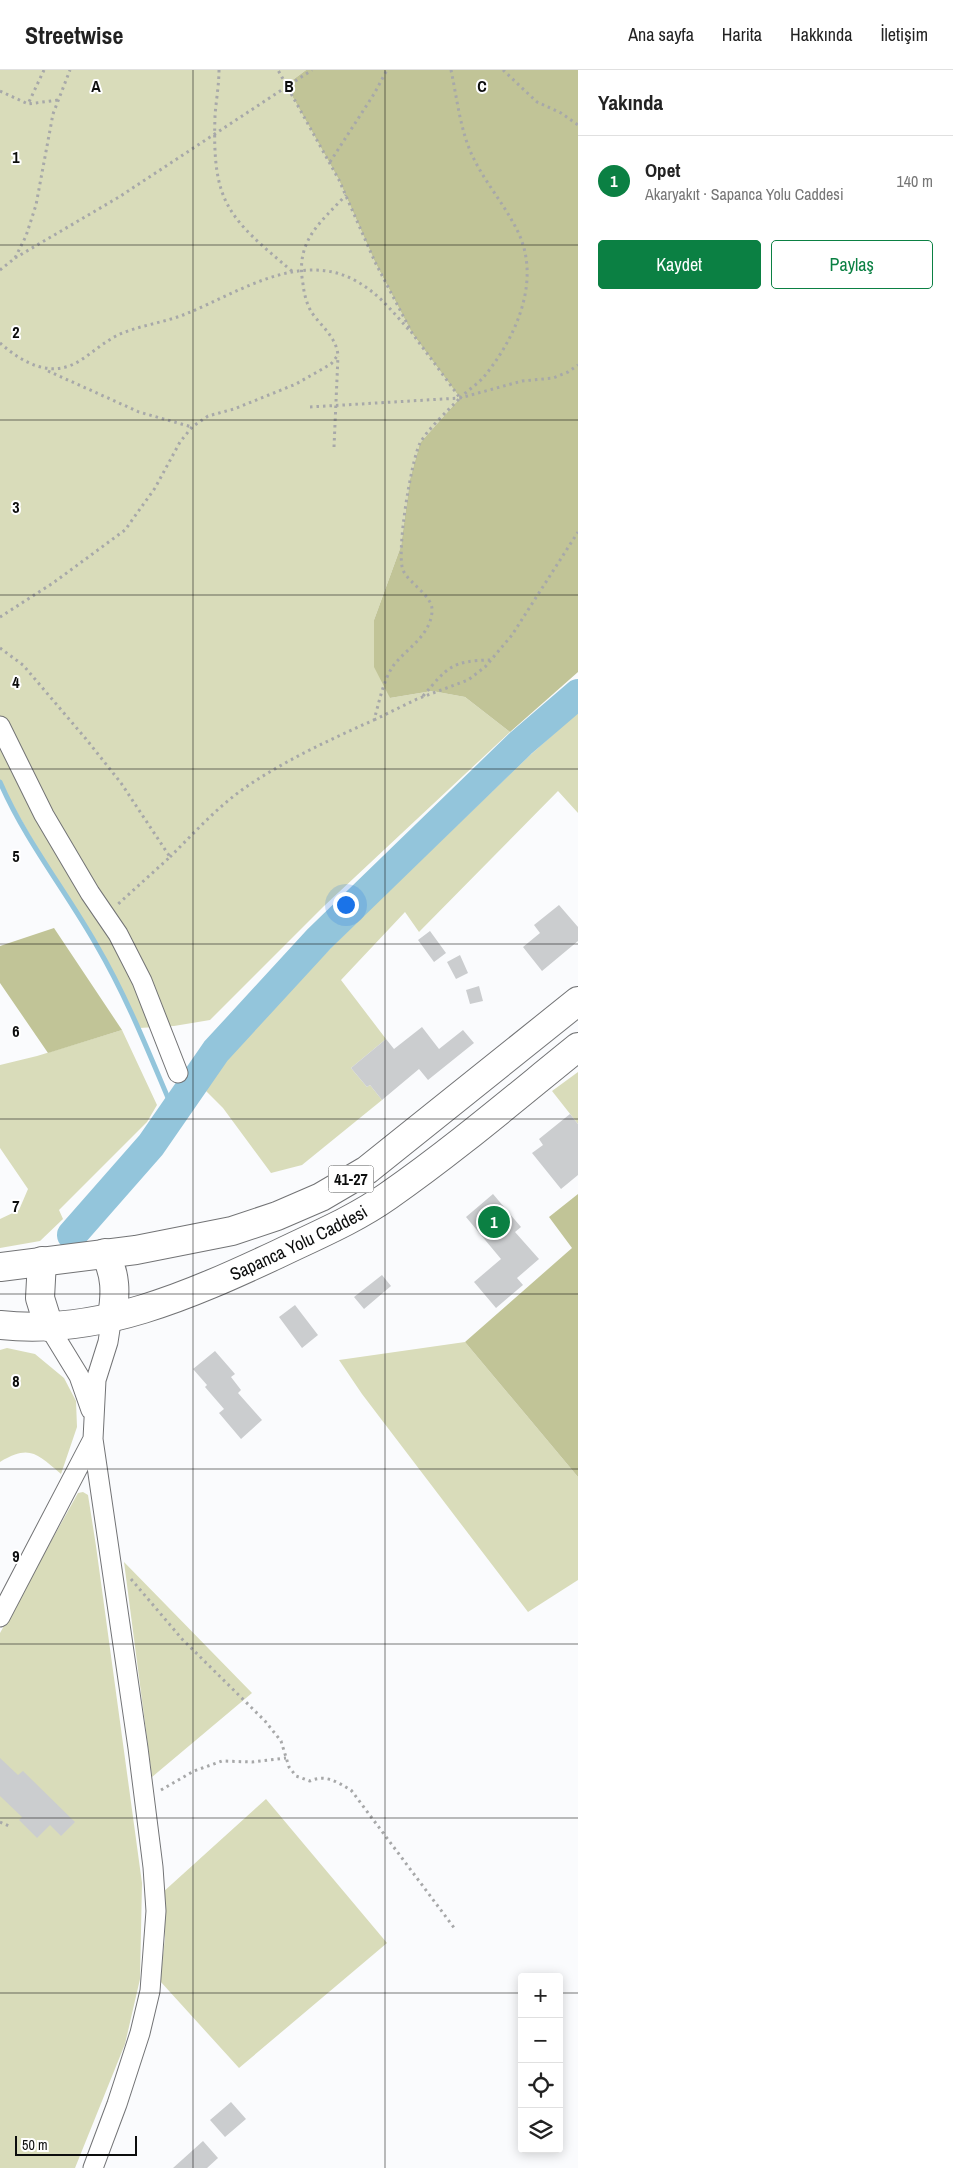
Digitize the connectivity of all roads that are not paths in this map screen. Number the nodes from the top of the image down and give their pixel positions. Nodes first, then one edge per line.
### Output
1 (0, 726) edge
2 (578, 1002) edge
3 (578, 1046) edge
4 (178, 1073) dead end
5 (105, 1254) junction
6 (42, 1261) junction
7 (0, 1267) edge
8 (112, 1316) junction
9 (0, 1326) edge
10 (49, 1327) junction
11 (93, 1416) junction
12 (93, 1439) junction
13 (0, 1617) edge
14 (93, 2168) edge

1 - 4 street
2 - 5 highway, Sapanca Yolu Caddesi / 41-27
3 - 8 highway, Sapanca Yolu Caddesi
5 - 6 highway, Sapanca Yolu Caddesi / 41-27
5 - 8 highway
6 - 7 highway, Sapanca Yolu Caddesi / 41-27
6 - 10 highway
8 - 10 highway, Sapanca Yolu Caddesi
8 - 11 street
9 - 10 highway, Sapanca Yolu Caddesi
10 - 11 street
11 - 12 street
12 - 13 street
12 - 14 street

